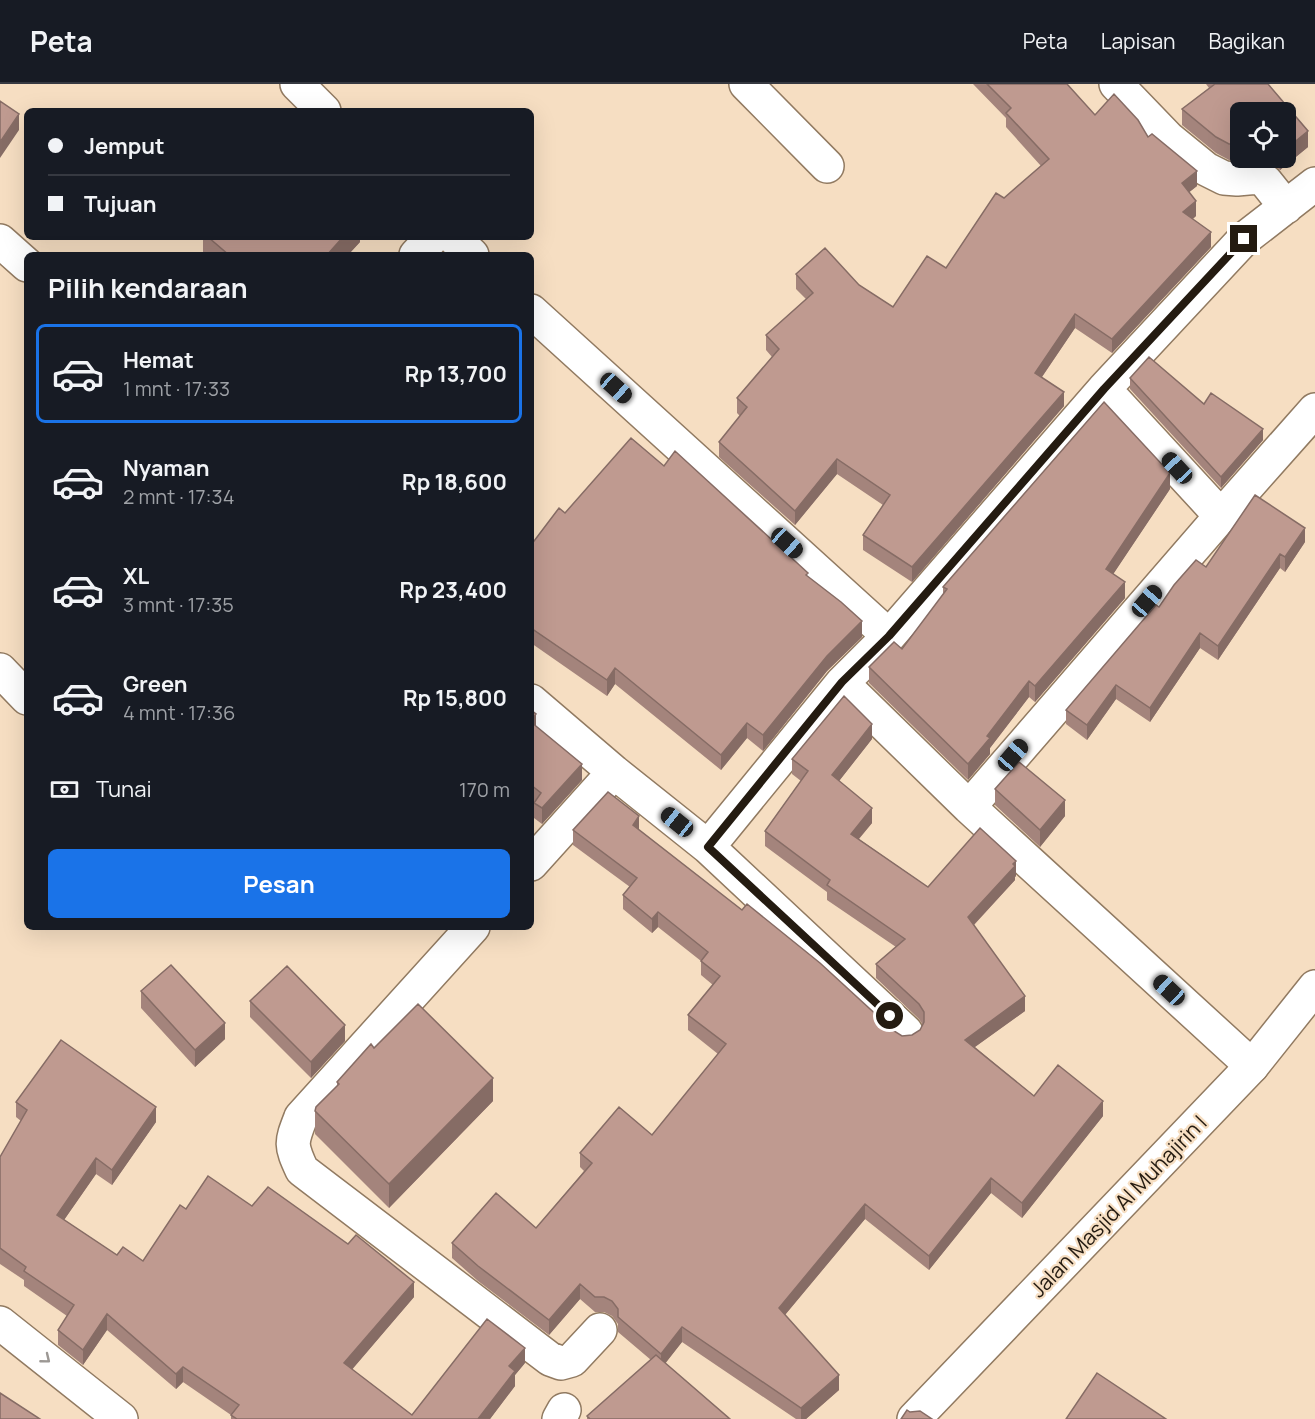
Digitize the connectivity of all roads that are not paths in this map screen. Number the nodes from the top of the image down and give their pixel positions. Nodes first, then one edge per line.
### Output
1 (297, 84) edge
2 (746, 84) edge
3 (1116, 84) edge
4 (321, 108) edge
5 (827, 166) dead end
6 (1315, 184) edge
7 (1286, 207) junction
8 (430, 240) edge
9 (456, 240) edge
10 (0, 241) edge
11 (419, 252) edge
12 (469, 252) edge
13 (24, 262) edge
14 (534, 314) edge
15 (1104, 389) junction
16 (1315, 410) edge
17 (1221, 516) junction
18 (889, 636) junction
19 (0, 670) edge
20 (842, 682) junction
21 (24, 695) edge
22 (534, 704) edge
23 (614, 772) junction
24 (969, 807) junction
25 (708, 847) junction
26 (534, 861) edge
27 (470, 930) edge
28 (1315, 987) edge
29 (906, 1032) dead end
30 (1252, 1066) junction
31 (0, 1323) edge
32 (600, 1330) dead end
33 (121, 1419) edge
34 (914, 1419) edge

1 - 4 street
2 - 5 street
3 - 7 street
6 - 7 street
7 - 15 street
8 - 11 street
9 - 12 street
10 - 13 street
14 - 18 street
15 - 17 street
15 - 18 street
16 - 17 street
17 - 24 street
18 - 20 street
19 - 21 street
20 - 24 street
20 - 25 street
22 - 23 street
23 - 25 street
23 - 26 street
24 - 30 street
25 - 29 street
27 - 32 street
28 - 30 street, Jalan Masjid Al Muhajirin I
30 - 34 street, Jalan Masjid Al Muhajirin I
31 -> 33 street

